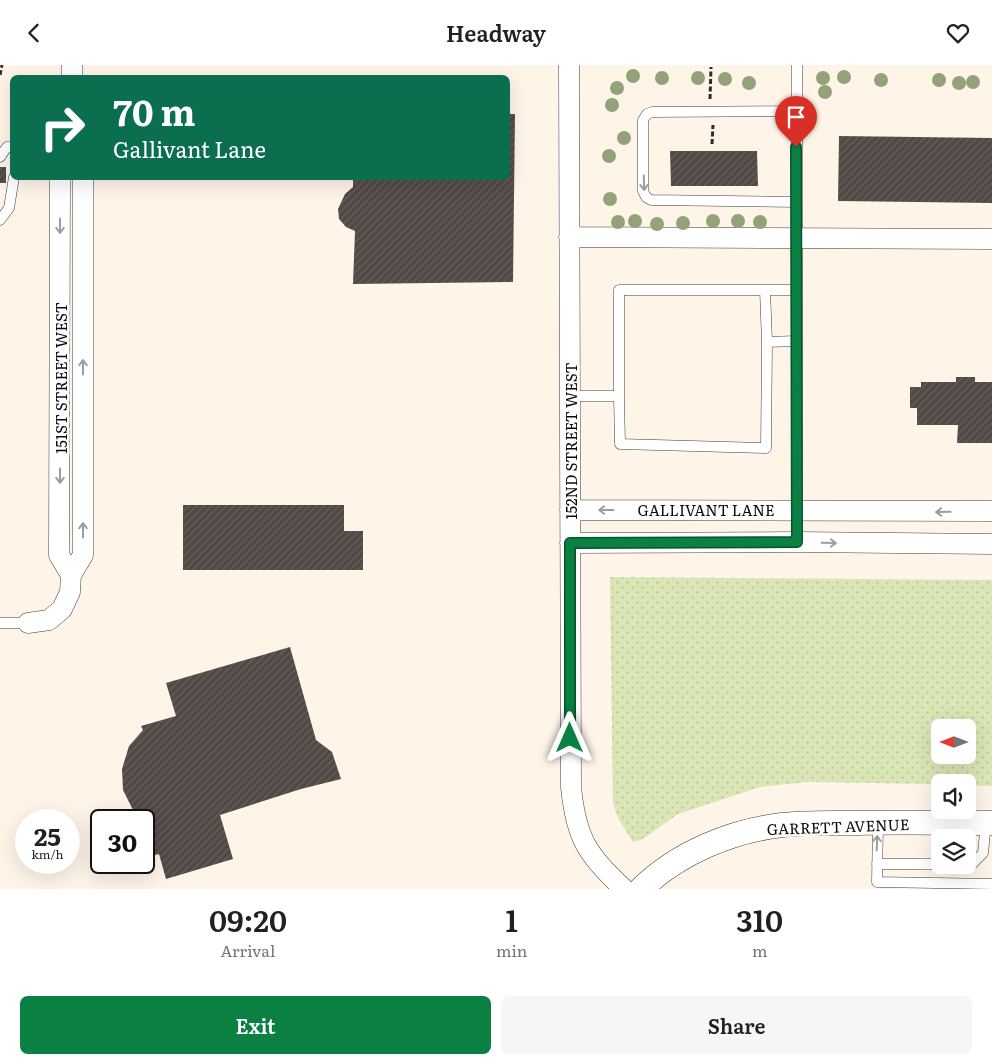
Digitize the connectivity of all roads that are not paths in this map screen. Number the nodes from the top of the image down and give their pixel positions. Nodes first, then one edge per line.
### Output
1 (570, 65) edge
2 (797, 65) edge
3 (796, 111) junction
4 (10, 147) edge
5 (0, 157) edge
6 (14, 180) edge
7 (60, 180) edge
8 (83, 180) edge
9 (796, 202) junction
10 (0, 220) edge
11 (569, 237) junction
12 (796, 237) junction
13 (992, 239) edge
14 (765, 291) junction
15 (796, 291) junction
16 (767, 341) junction
17 (796, 341) junction
18 (570, 395) junction
19 (619, 395) junction
20 (796, 509) junction
21 (570, 510) junction
22 (992, 511) edge
23 (797, 542) junction
24 (570, 543) junction
25 (992, 544) edge
26 (71, 575) junction
27 (0, 623) edge
28 (28, 623) joint
29 (878, 823) junction
30 (989, 823) edge
31 (976, 860) edge
32 (877, 864) junction
33 (931, 864) edge
34 (992, 884) edge
35 (624, 889) edge
36 (641, 889) edge

1 - 11 street, 152ND STREET WEST
2 - 3 lane
3 - 9 lane
3 -> 9 lane
4 - 5 lane
6 - 10 lane
7 -> 26 street, 151ST STREET WEST
26 -> 8 street, 151ST STREET WEST
9 - 12 lane
11 - 12 street
11 - 18 street, 152ND STREET WEST
12 - 13 street
12 - 15 lane
14 - 15 lane
14 - 16 lane
14 - 19 lane
15 - 17 lane
16 - 17 lane
16 - 19 lane
17 - 20 lane
18 - 19 lane
18 - 21 street, 152ND STREET WEST
20 -> 21 street, GALLIVANT LANE
22 -> 20 street, GALLIVANT LANE
20 - 23 lane
21 - 24 street, 152ND STREET WEST
23 - 24 street
23 -> 25 street
24 - 35 street, 152ND STREET WEST
26 - 28 street, 151ST STREET WEST
27 - 28 lane
29 - 30 street, GARRETT AVENUE
32 -> 29 lane
29 - 36 street, GARRETT AVENUE
30 - 31 lane
32 - 33 lane
32 - 34 lane

